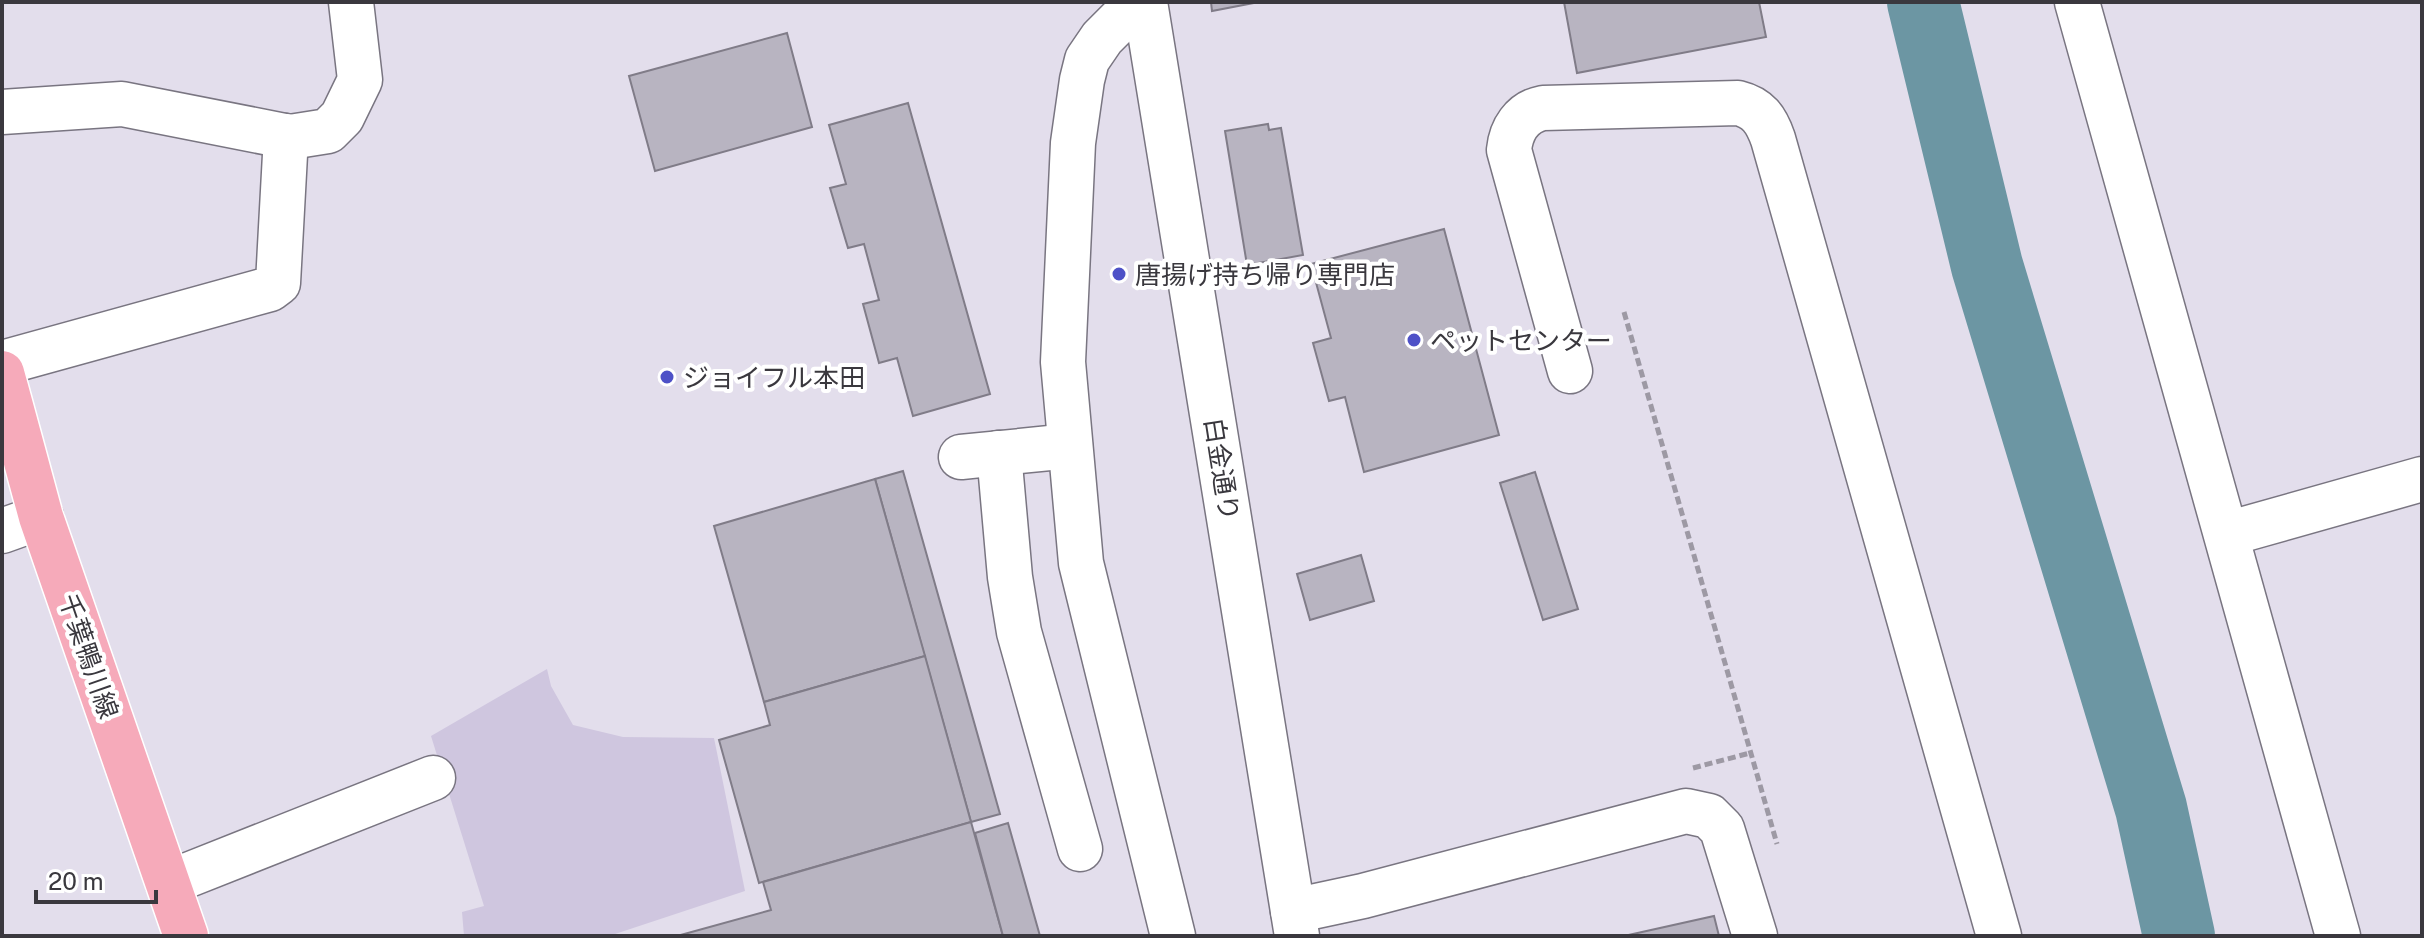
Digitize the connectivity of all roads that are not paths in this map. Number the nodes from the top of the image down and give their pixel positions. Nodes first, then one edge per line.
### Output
1 (351, 2) edge
2 (1138, 2) edge
3 (1145, 2) edge
4 (2077, 2) edge
5 (2, 112) edge
6 (286, 136) junction
7 (2, 363) edge
8 (1570, 371) dead end
9 (2, 373) edge
10 (1070, 446) junction
11 (2422, 479) edge
12 (21, 524) edge
13 (2227, 534) junction
14 (433, 778) dead end
15 (1080, 849) dead end
16 (168, 883) junction
17 (1295, 924) edge
18 (186, 936) edge
19 (1173, 936) edge
20 (1755, 936) edge
21 (1999, 936) edge
22 (2338, 936) edge

1 - 6 street
2 - 10 street
3 - 17 street, 白金通り
4 - 13 street
5 - 6 street
6 - 7 street
8 - 21 street
9 - 12 main road, 千葉鴨川線
10 - 15 street
10 - 19 street
11 - 13 street
12 - 16 main road, 千葉鴨川線
13 - 22 street
14 - 16 street
16 - 18 main road, 千葉鴨川線
17 - 20 street

